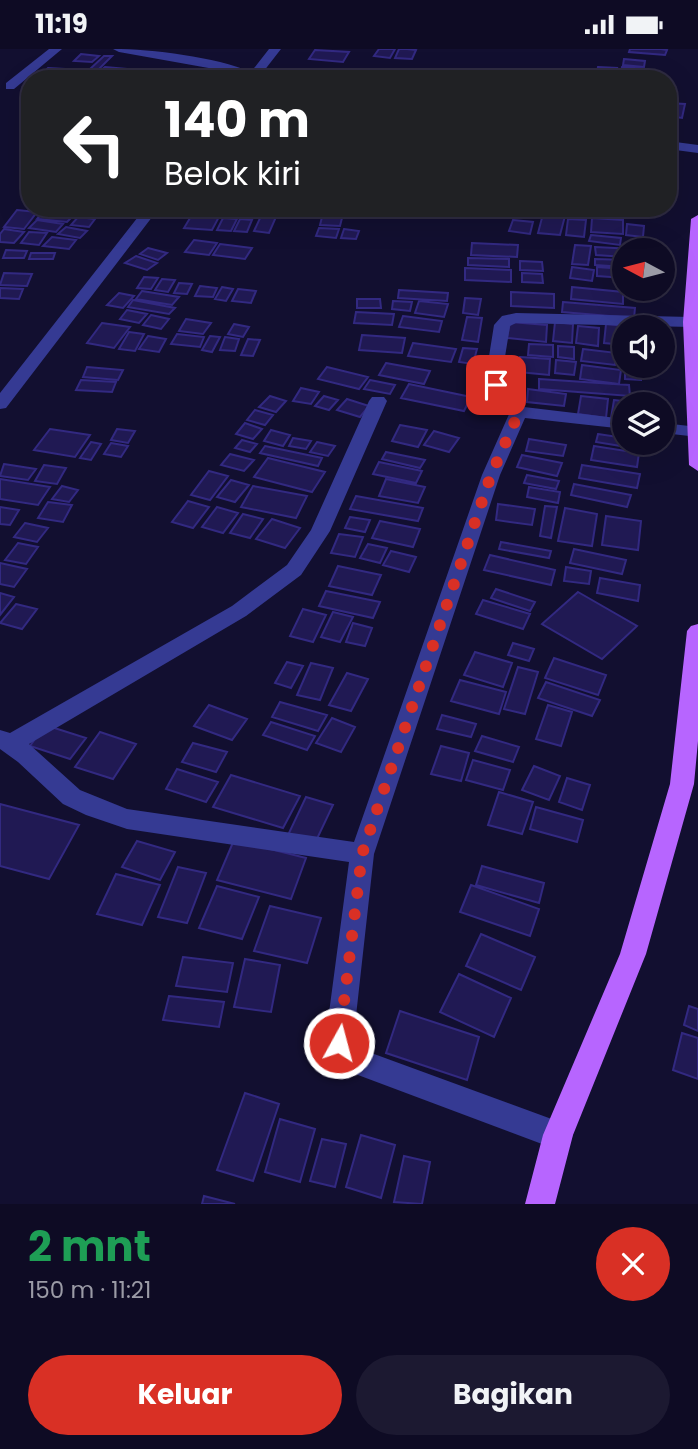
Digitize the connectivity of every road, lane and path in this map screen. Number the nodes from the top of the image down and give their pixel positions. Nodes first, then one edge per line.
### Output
1 (56, 49) edge
2 (119, 49) edge
3 (275, 49) edge
4 (30, 70) edge
5 (236, 70) edge
6 (260, 70) edge
7 (21, 77) edge
8 (10, 86) dead end
9 (677, 146) edge
10 (698, 149) edge
11 (145, 217) edge
12 (698, 219) edge
13 (691, 323) junction
14 (378, 401) dead end
15 (0, 404) edge
16 (519, 412) junction
17 (612, 423) edge
18 (675, 429) edge
19 (697, 432) edge
20 (698, 465) edge
21 (698, 631) edge
22 (6, 741) edge
23 (362, 854) junction
24 (558, 1135) junction
25 (540, 1204) edge

1 - 4 street
2 - 5 street
3 - 6 street
7 - 8 street
9 - 10 street
11 - 15 street
12 - 13 main road
13 - 16 street
13 - 19 main road
14 - 22 street
16 - 17 street
16 - 23 street
18 - 19 street
19 - 20 main road
21 - 24 main road
22 - 23 street
23 - 24 street
24 - 25 main road

